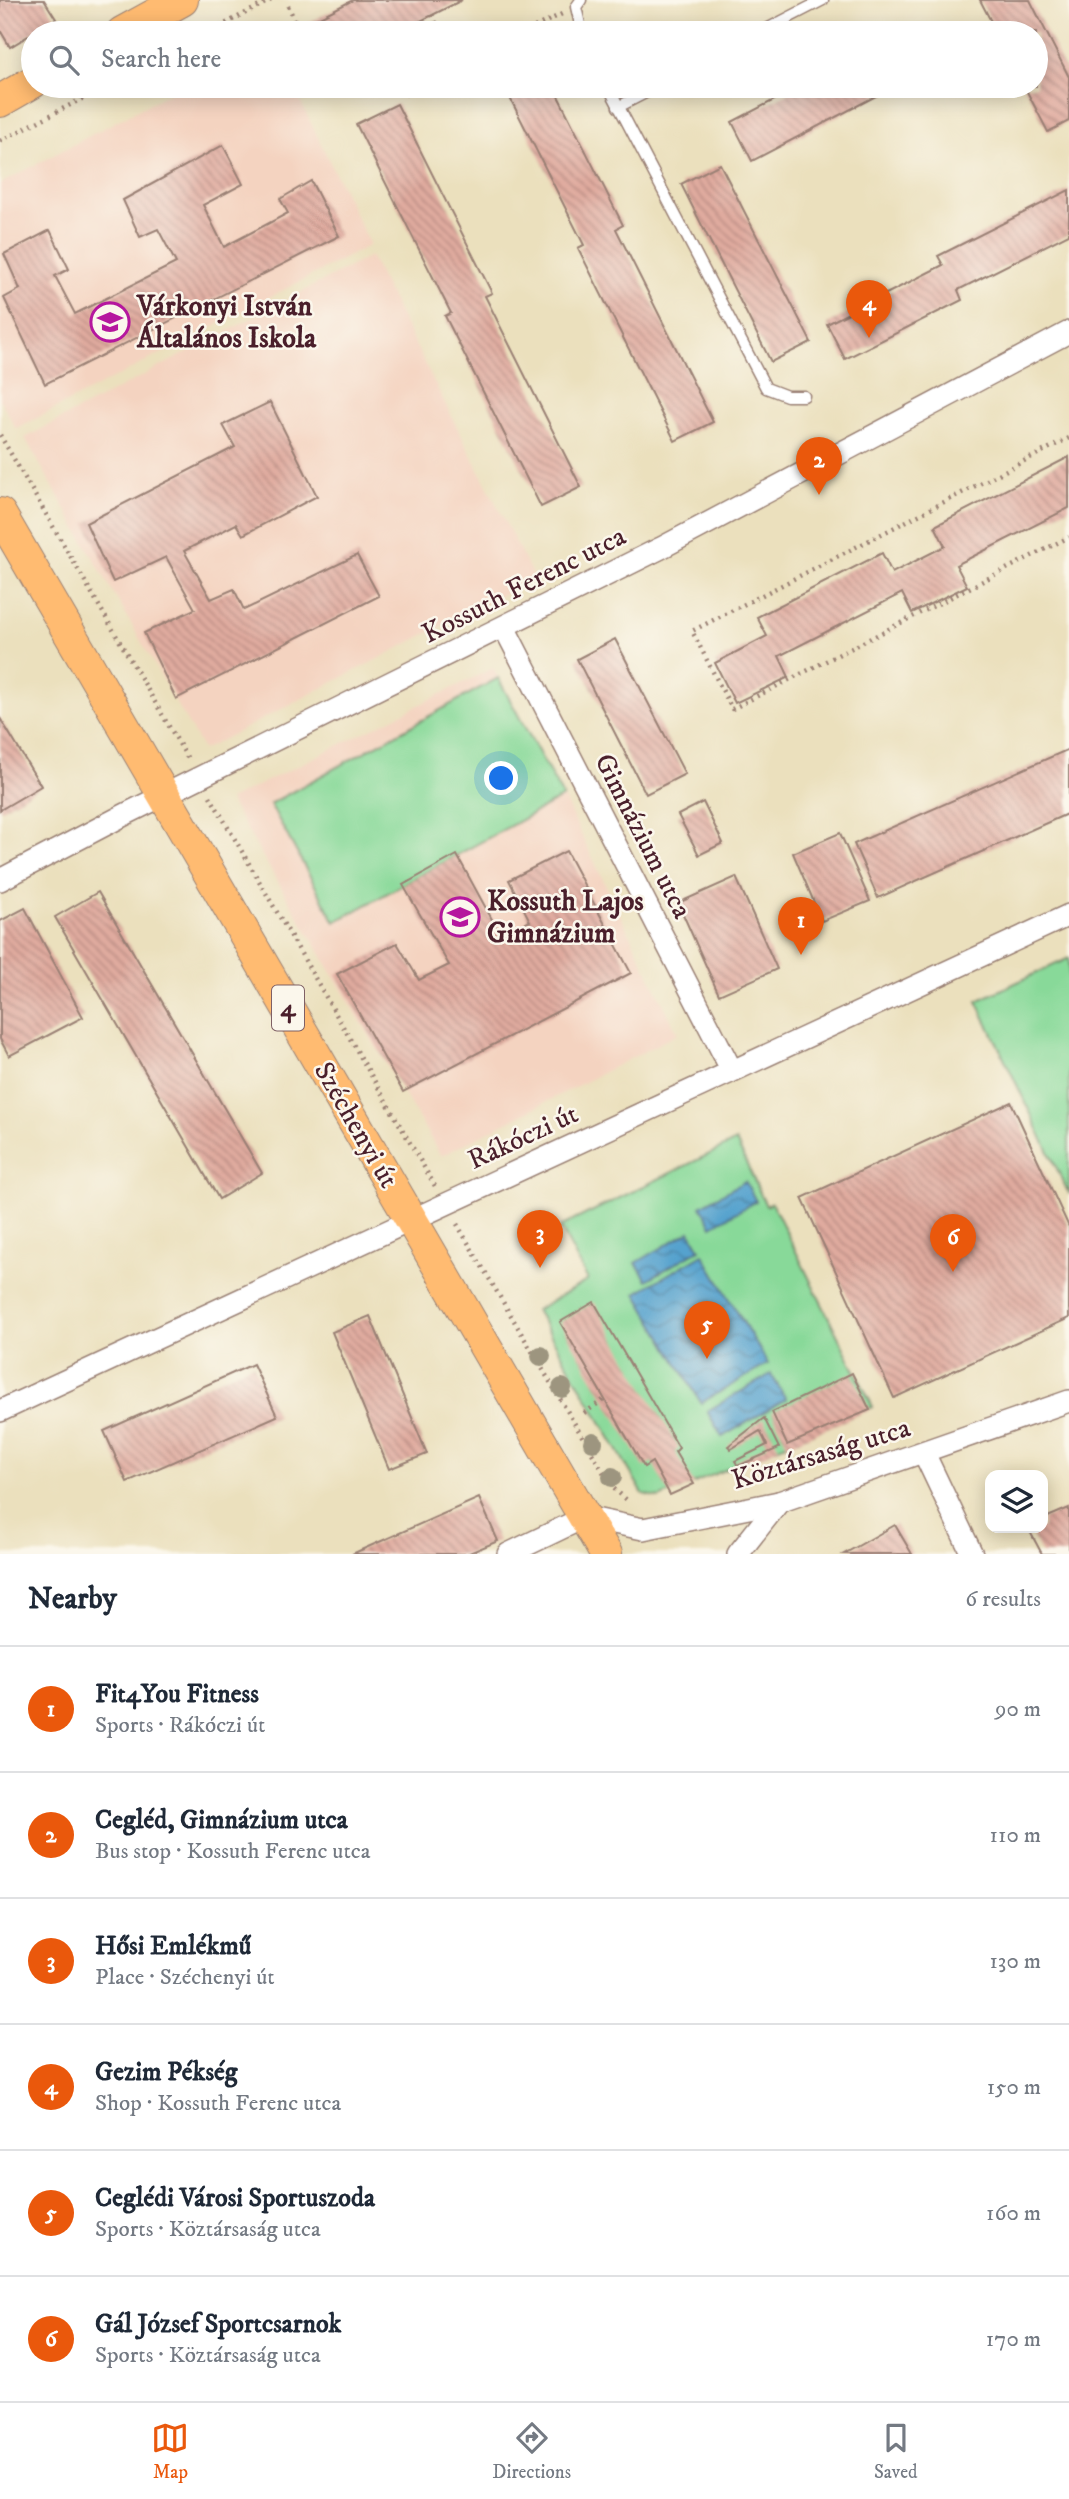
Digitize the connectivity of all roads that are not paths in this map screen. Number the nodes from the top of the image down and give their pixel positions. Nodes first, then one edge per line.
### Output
1 (182, 0) edge
2 (823, 0) edge
3 (144, 21) edge
4 (782, 21) edge
5 (614, 98) edge
6 (636, 98) edge
7 (618, 107) junction
8 (1069, 332) edge
9 (804, 396) dead end
10 (0, 514) edge
11 (504, 627) junction
12 (164, 796) junction
13 (0, 880) edge
14 (1069, 915) edge
15 (732, 1071) junction
16 (412, 1220) junction
17 (1069, 1401) edge
18 (0, 1411) edge
19 (923, 1453) junction
20 (779, 1502) junction
21 (585, 1517) junction
22 (508, 1554) edge
23 (606, 1554) edge
24 (738, 1554) edge
25 (972, 1554) edge

1 - 3 main road
2 - 4 lane
5 - 7 lane
6 - 7 lane
7 - 9 lane
8 - 11 street, Kossuth Ferenc utca
10 - 12 main road, Széchenyi út / 4
11 - 12 street, Kossuth Ferenc utca
11 - 15 street, Gimnázium utca
12 - 13 street, Kossuth Ferenc utca
12 - 16 main road, Széchenyi út / 4
14 - 15 street, Rákóczi út
15 - 16 street, Rákóczi út
16 - 18 street, Rákóczi út
16 - 21 main road, Széchenyi út / 4
17 - 19 street, Köztársaság utca
19 - 20 street, Köztársaság utca
19 - 25 street
20 - 21 street, Köztársaság utca
20 - 24 street
21 - 22 street
21 - 23 main road, Széchenyi út / 4

